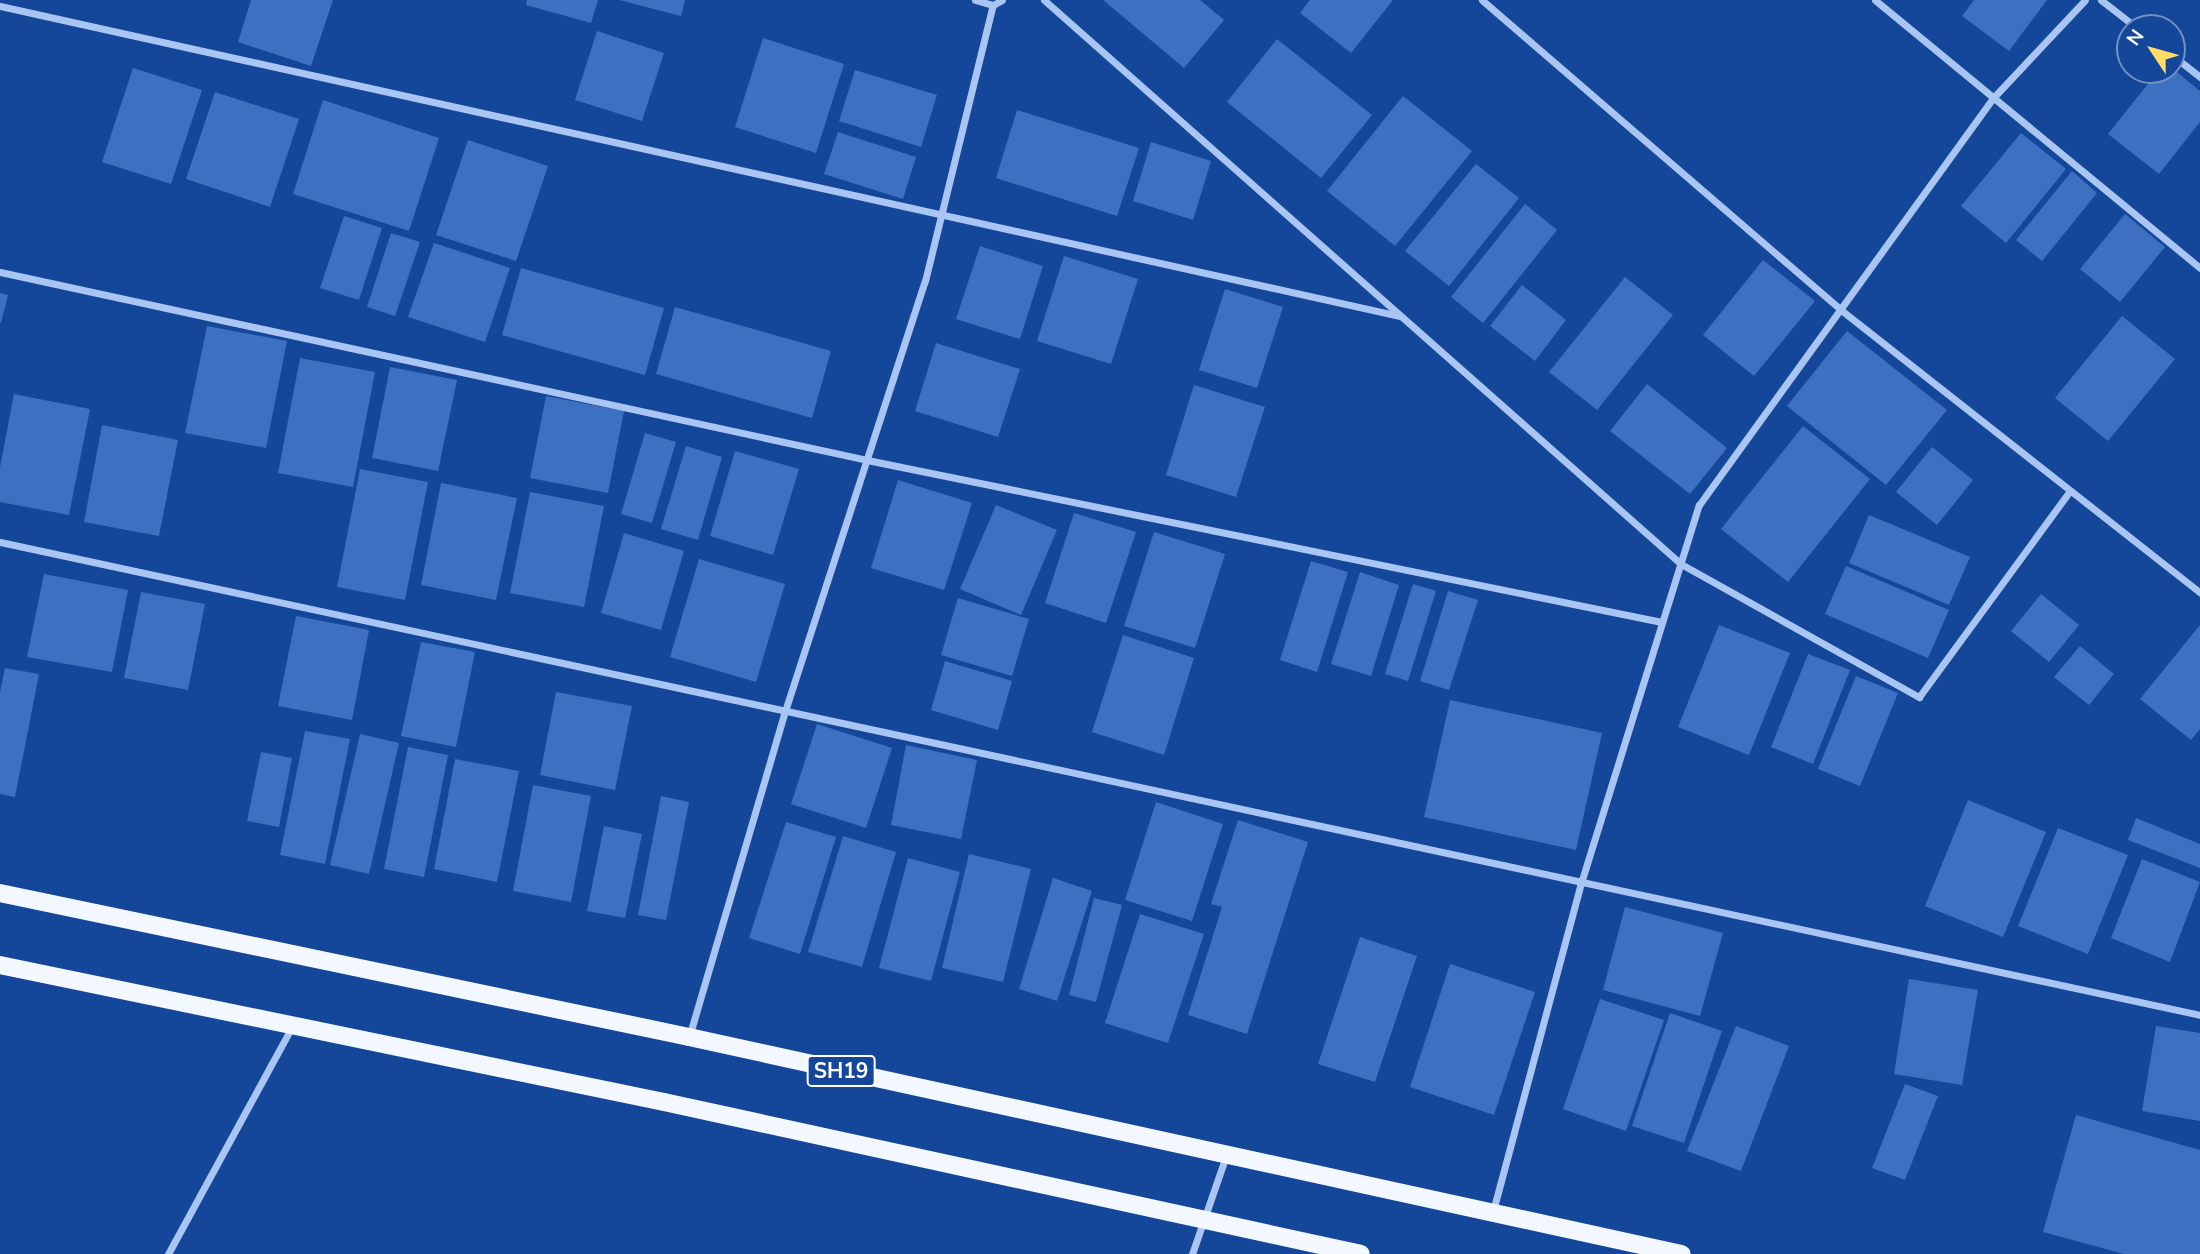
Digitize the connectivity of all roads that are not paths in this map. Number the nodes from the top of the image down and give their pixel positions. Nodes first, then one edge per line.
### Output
1 (975, 0) edge
2 (1002, 0) edge
3 (1044, 0) edge
4 (1482, 0) edge
5 (1875, 0) edge
6 (2085, 0) edge
7 (2101, 0) edge
8 (993, 5) junction
9 (0, 6) edge
10 (2119, 14) edge
11 (2186, 66) edge
12 (2200, 77) edge
13 (1993, 98) junction
14 (941, 213) junction
15 (2200, 268) edge
16 (0, 272) edge
17 (1841, 310) junction
18 (1400, 316) junction
19 (867, 460) junction
20 (2070, 491) junction
21 (0, 542) edge
22 (1681, 564) junction
23 (2200, 593) edge
24 (1662, 622) junction
25 (785, 712) junction
26 (1581, 883) junction
27 (0, 893) edge
28 (0, 965) edge
29 (2200, 1015) edge
30 (293, 1026) junction
31 (689, 1037) junction
32 (1226, 1156) junction
33 (1492, 1215) junction
34 (1204, 1220) junction
35 (168, 1254) edge
36 (1192, 1254) edge
37 (1361, 1254) edge
38 (1682, 1254) edge

1 - 8 street
2 - 8 street
3 - 18 street
4 - 17 street
5 - 13 street
6 - 13 street
7 - 10 street
8 - 14 street
9 - 14 street
11 - 12 street
13 - 15 street
13 - 17 street
14 - 18 street
14 - 19 street
16 - 19 street
17 - 20 street
17 - 22 street
18 - 22 street
19 - 24 street
19 - 25 street
20 - 22 street
20 - 23 street
21 - 25 street
22 - 24 street
24 - 26 street
25 - 26 street
25 - 31 street
26 - 29 street
26 - 33 street
27 - 31 main road, SH19
28 - 30 main road
30 - 34 main road
30 - 35 street
31 - 32 main road, SH19
32 - 33 main road, SH19
32 - 34 street
33 - 38 main road, SH19
34 - 36 street
34 - 37 main road

